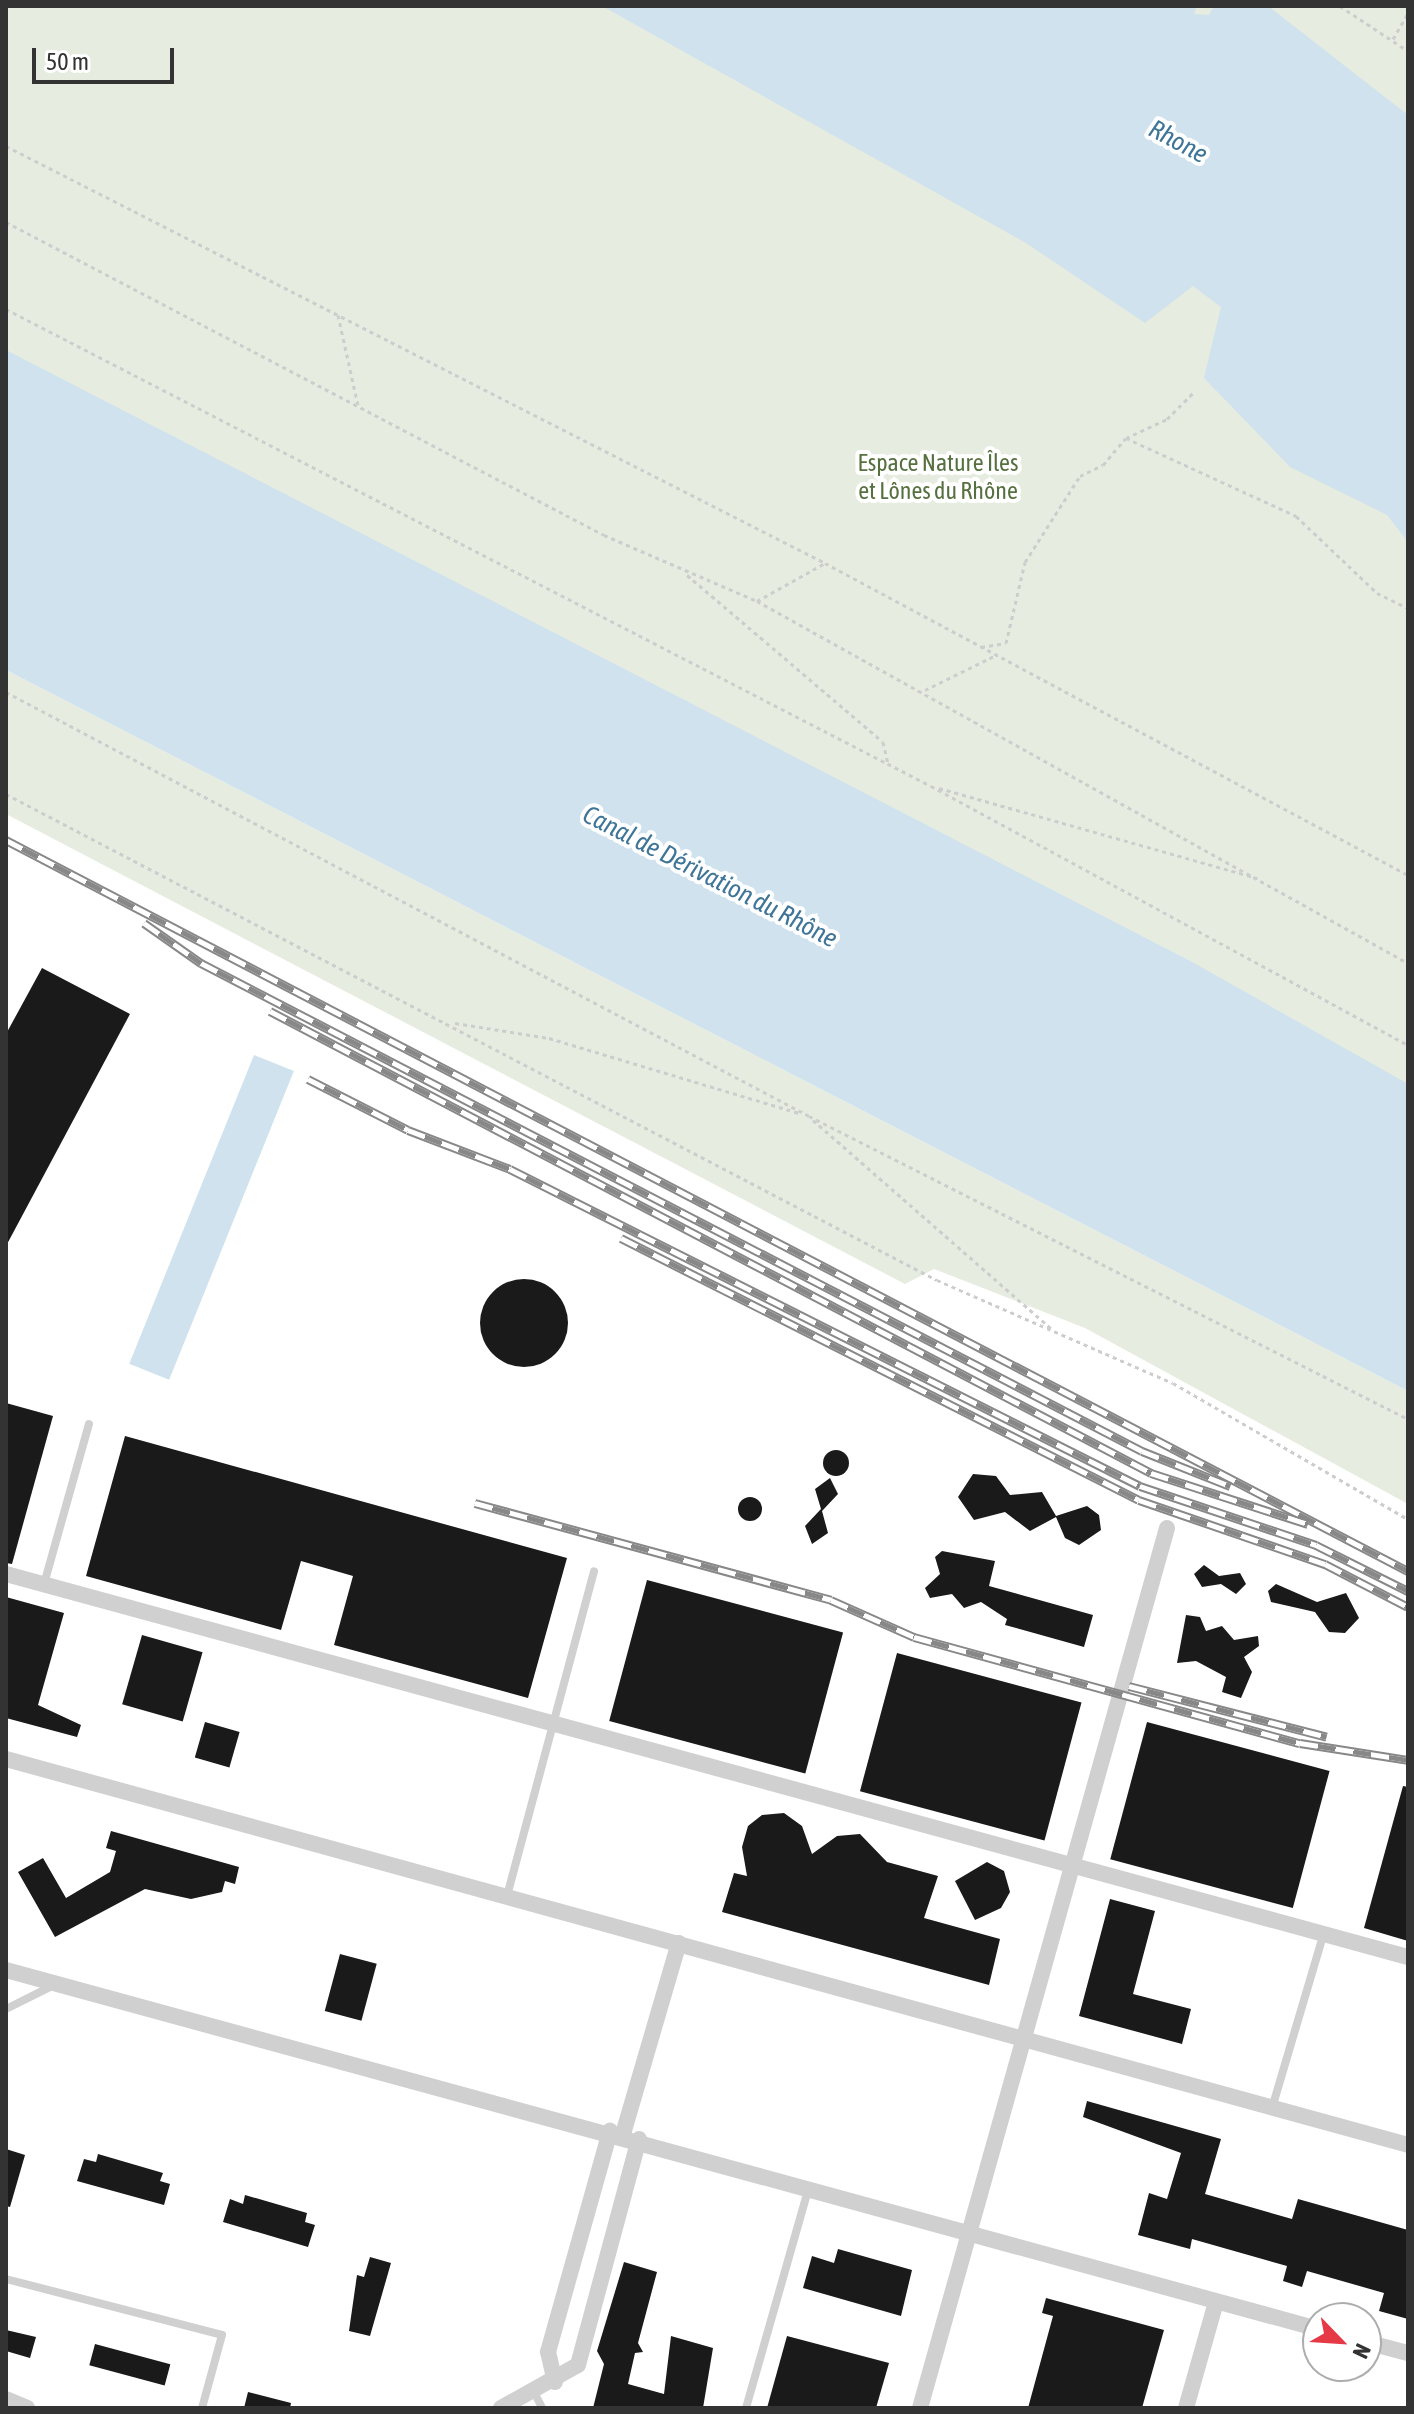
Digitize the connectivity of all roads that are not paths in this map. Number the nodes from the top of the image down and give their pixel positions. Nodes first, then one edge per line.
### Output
1 (89, 1424) dead end
2 (1167, 1528) dead end
3 (594, 1571) dead end
4 (6, 1574) edge
5 (44, 1584) junction
6 (553, 1723) junction
7 (6, 1760) edge
8 (1073, 1864) junction
9 (507, 1896) junction
10 (1324, 1933) junction
11 (679, 1943) junction
12 (1408, 1957) edge
13 (6, 1970) edge
14 (56, 1983) junction
15 (6, 2009) edge
16 (1024, 2042) junction
17 (1272, 2108) junction
18 (624, 2135) junction
19 (1408, 2145) edge
20 (810, 2185) junction
21 (971, 2229) junction
22 (6, 2279) edge
23 (1216, 2302) junction
24 (1302, 2325) edge
25 (1382, 2346) edge
26 (1408, 2353) edge
27 (555, 2382) junction
28 (534, 2392) junction
29 (6, 2399) edge
30 (27, 2408) edge
31 (202, 2408) edge
32 (501, 2408) edge
33 (542, 2408) edge
34 (746, 2408) edge
35 (920, 2408) edge
36 (1186, 2408) edge

1 - 5 lane
2 - 8 street
3 - 6 lane
4 - 5 street
5 - 6 street
6 - 8 street
6 - 9 lane
7 - 9 street
8 - 10 street
8 - 16 street
9 - 11 street
10 - 12 street
10 - 17 lane
11 - 16 street
11 - 18 street
13 - 14 street
14 - 15 lane
14 - 18 street
16 - 17 street
16 - 21 street
17 - 19 street
18 - 20 street
18 - 27 street
18 - 27 street
20 - 21 street
20 - 34 lane
21 - 23 street
21 - 35 street
22 - 31 lane
23 - 24 street
23 - 36 street
25 - 26 street
27 - 28 street
28 - 32 street
28 - 33 lane
29 - 30 street

